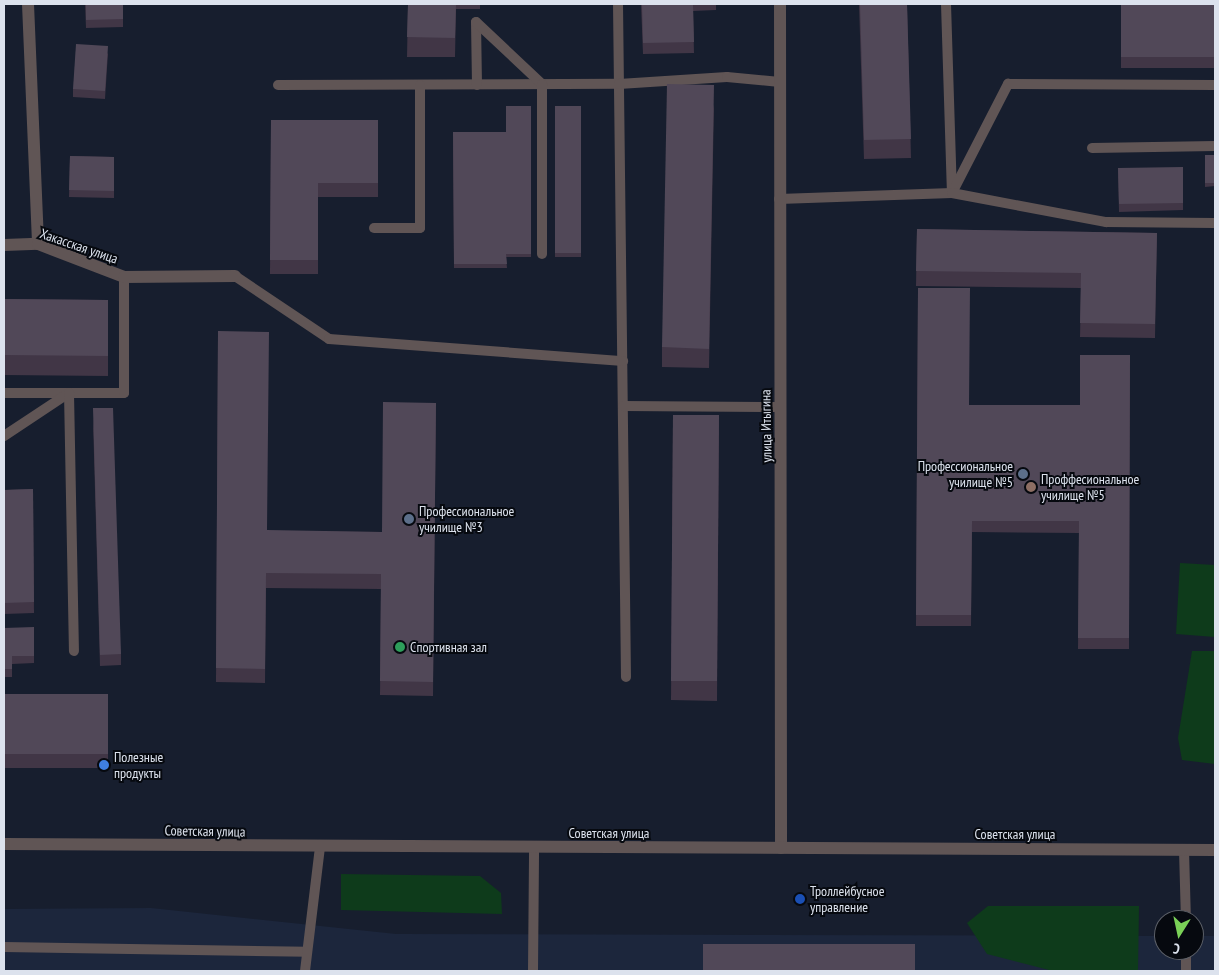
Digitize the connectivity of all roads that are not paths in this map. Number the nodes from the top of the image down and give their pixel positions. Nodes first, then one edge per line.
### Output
1 (28, 4) edge
2 (618, 4) edge
3 (780, 4) edge
4 (946, 4) edge
5 (780, 82) junction
6 (477, 84) junction
7 (542, 84) junction
8 (619, 84) junction
9 (278, 85) dead end
10 (420, 85) junction
11 (1215, 85) edge
12 (1215, 146) edge
13 (1092, 148) dead end
14 (952, 193) junction
15 (779, 199) junction
16 (1215, 223) edge
17 (374, 228) dead end
18 (38, 244) junction
19 (4, 245) edge
20 (542, 254) dead end
21 (235, 276) joint
22 (124, 277) junction
23 (623, 360) junction
24 (4, 393) edge
25 (69, 393) junction
26 (623, 406) junction
27 (781, 407) junction
28 (4, 436) edge
29 (74, 651) dead end
30 (626, 677) dead end
31 (4, 844) edge
32 (320, 847) junction
33 (534, 848) junction
34 (781, 848) junction
35 (1184, 850) junction
36 (1215, 850) edge
37 (1186, 910) edge
38 (4, 947) edge
39 (307, 952) junction
40 (305, 971) edge
41 (533, 971) edge

1 - 18 street
2 - 8 lane
3 - 5 street, улица Итыгина
4 - 14 lane
5 - 8 lane
5 - 15 street, улица Итыгина
6 - 7 lane
6 - 7 lane
6 - 10 lane
7 - 8 lane
7 - 20 lane
8 - 23 lane
9 - 10 lane
10 - 17 lane
11 - 14 lane
12 - 13 lane
14 - 15 lane
14 - 16 lane
15 - 27 street, улица Итыгина
18 - 19 street, Хакасская улица
18 - 22 street, Хакасская улица
21 - 22 street, Хакасская улица
21 - 23 lane
22 - 25 lane
23 - 26 lane
24 - 25 lane
25 - 28 lane
25 - 29 lane
26 - 27 lane
26 - 30 lane
27 - 34 street, улица Итыгина
31 - 32 street, Советская улица
32 - 33 street, Советская улица
32 - 39 lane
33 - 34 street, Советская улица
33 - 41 lane
34 - 35 street, Советская улица
35 - 36 street, Советская улица
35 - 37 lane
38 - 39 lane
39 - 40 lane

